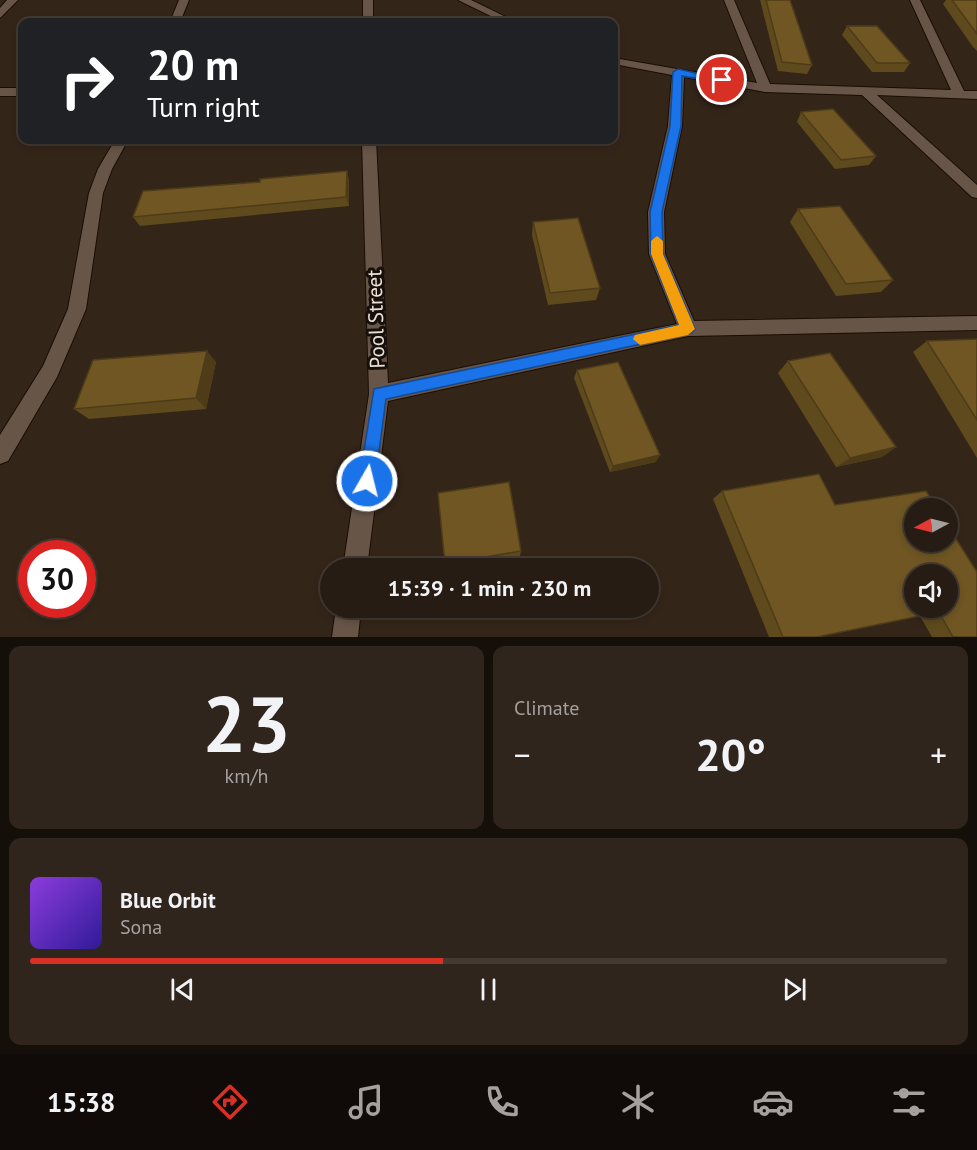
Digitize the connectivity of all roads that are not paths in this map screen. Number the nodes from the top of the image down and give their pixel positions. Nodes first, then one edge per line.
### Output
1 (13, 0) edge
2 (184, 0) edge
3 (368, 0) edge
4 (464, 0) edge
5 (729, 0) edge
6 (915, 0) edge
7 (0, 15) edge
8 (177, 18) edge
9 (368, 18) edge
10 (502, 18) edge
11 (618, 62) edge
12 (678, 72) junction
13 (765, 88) junction
14 (0, 92) edge
15 (18, 92) edge
16 (866, 92) junction
17 (977, 95) edge
18 (960, 96) junction
19 (119, 144) edge
20 (369, 144) edge
21 (977, 193) edge
22 (977, 323) edge
23 (688, 329) junction
24 (379, 394) junction
25 (0, 454) edge
26 (356, 558) edge
27 (348, 618) edge
28 (345, 637) edge

1 - 7 street
2 - 8 street
3 - 9 street
4 - 10 street
5 - 13 street
6 - 18 street
11 - 12 street
12 - 13 street
12 - 23 street
13 - 16 street
14 - 15 street
16 - 18 street
16 - 21 street
17 - 18 street
19 - 25 street
20 - 24 street, Pool Street
22 - 23 street
23 - 24 street
24 - 26 street, Pool Street
27 - 28 street

